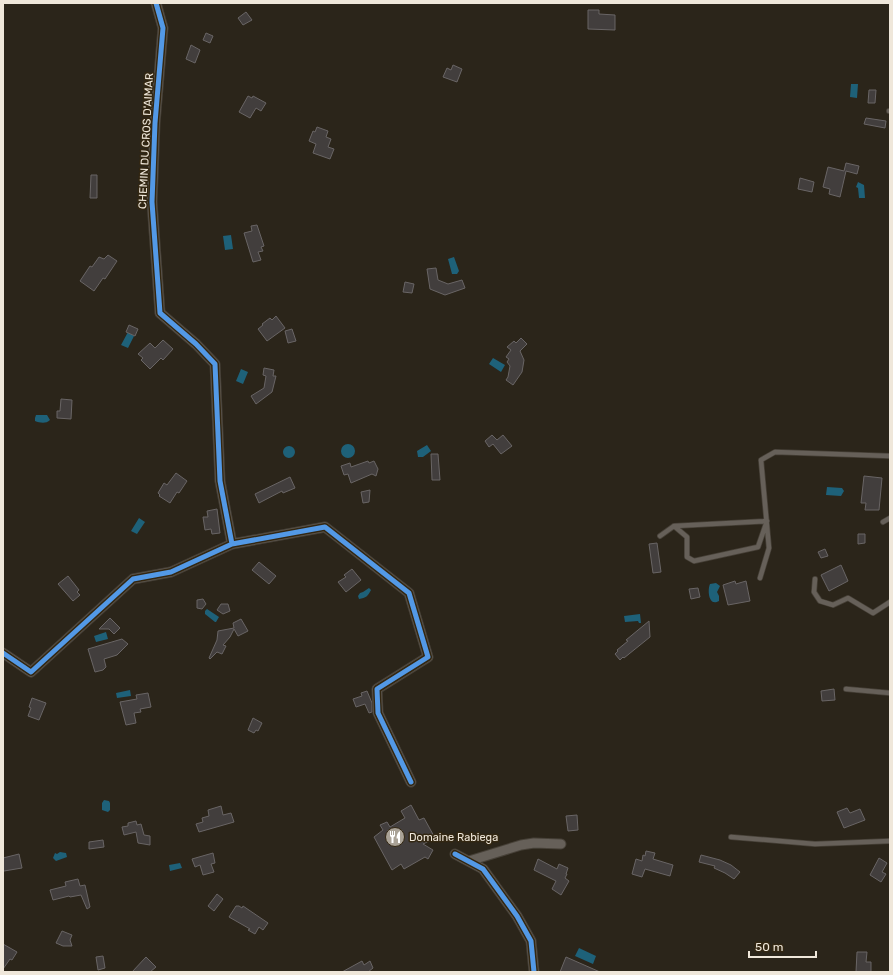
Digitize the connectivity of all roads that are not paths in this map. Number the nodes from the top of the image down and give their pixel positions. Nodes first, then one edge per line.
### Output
1 (156, 3) edge
2 (890, 456) edge
3 (890, 518) edge
4 (767, 521) junction
5 (884, 522) dead end
6 (674, 526) junction
7 (660, 536) dead end
8 (232, 544) junction
9 (760, 578) dead end
10 (815, 579) dead end
11 (890, 602) edge
12 (3, 653) edge
13 (846, 689) dead end
14 (890, 693) edge
15 (411, 782) dead end
16 (731, 837) dead end
17 (890, 841) edge
18 (561, 844) dead end
19 (455, 854) dead end
20 (469, 861) junction
21 (534, 972) edge

1 - 8 street, CHEMIN DU CROS D'AIMAR
2 - 4 lane
3 - 5 lane
4 - 6 lane
4 - 6 lane
4 - 9 lane
6 - 7 lane
8 - 12 street
8 - 15 street
10 - 11 lane
13 - 14 lane
16 - 17 lane
18 - 20 street
19 - 20 street
20 - 21 street

